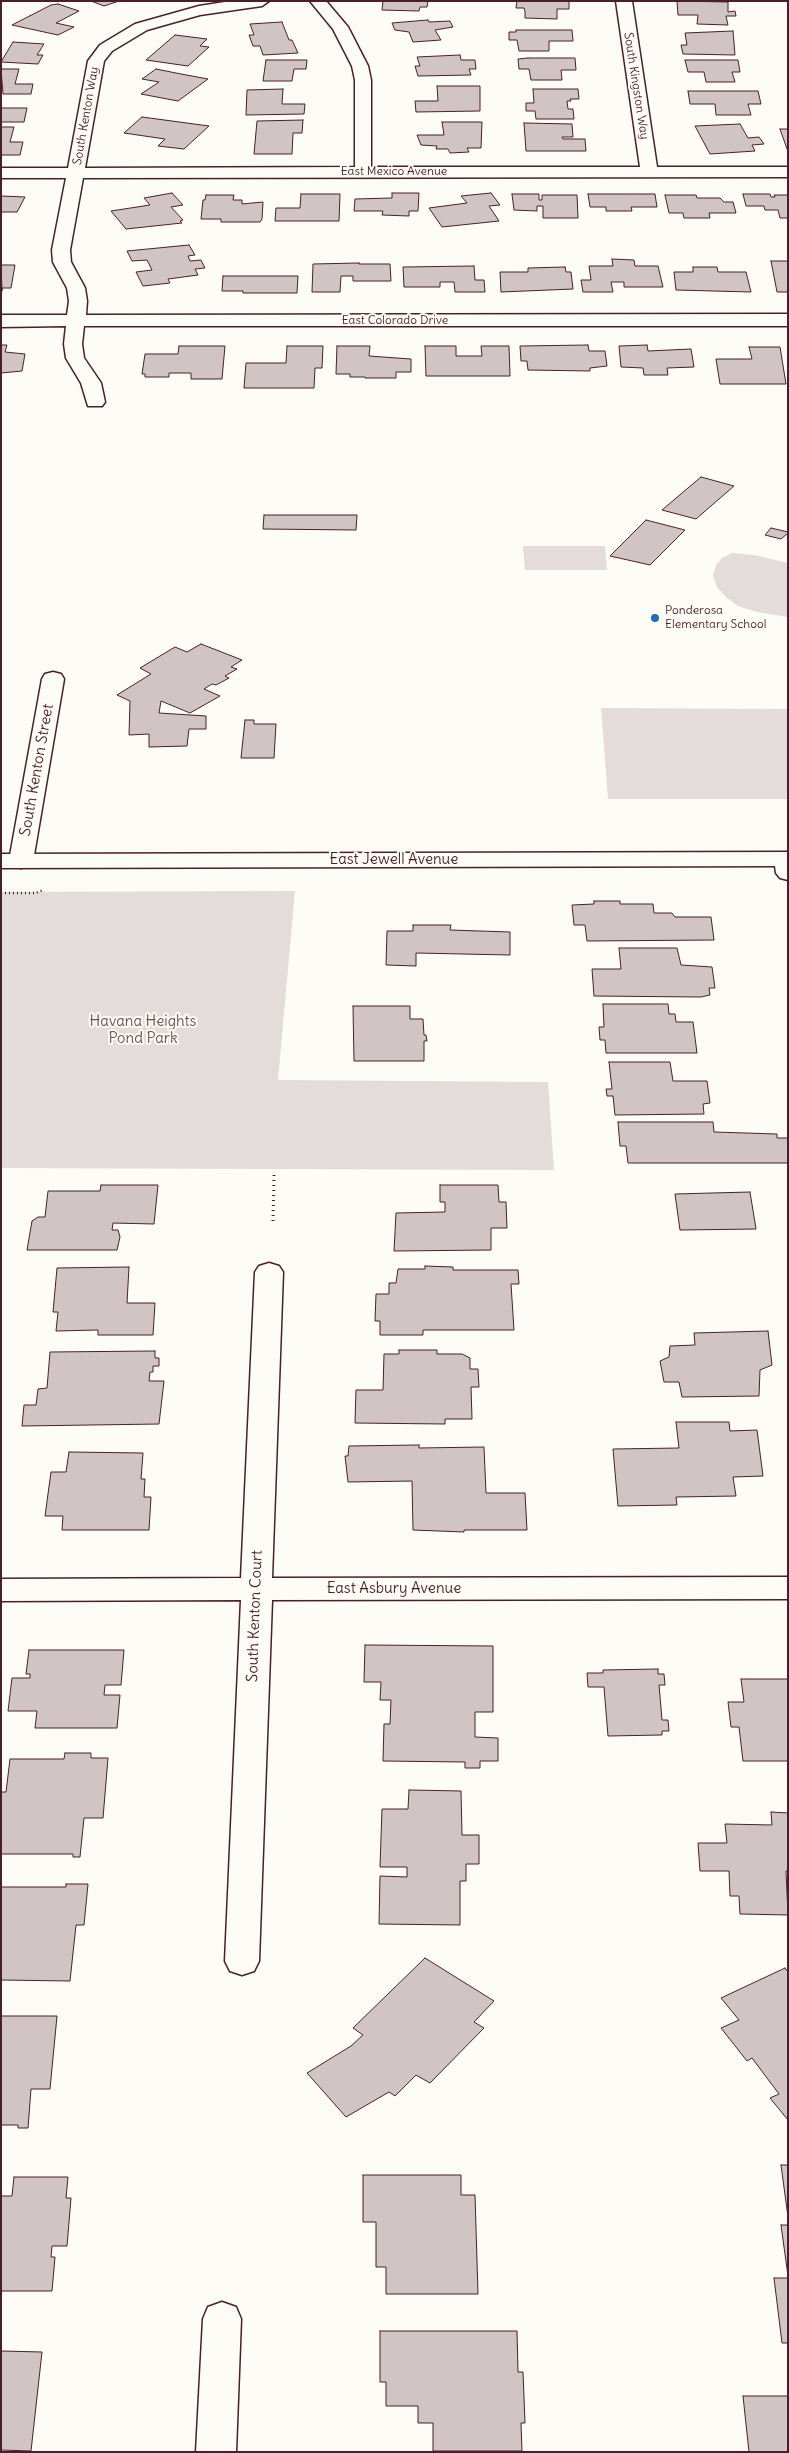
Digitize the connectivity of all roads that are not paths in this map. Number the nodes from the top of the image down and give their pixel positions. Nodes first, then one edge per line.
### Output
1 (262, 1) edge
2 (317, 1) edge
3 (624, 1) edge
4 (76, 172) junction
5 (363, 172) junction
6 (650, 172) junction
7 (788, 172) edge
8 (1, 173) edge
9 (788, 320) edge
10 (1, 321) edge
11 (75, 321) junction
12 (95, 402) dead end
13 (53, 679) dead end
14 (11, 861) edge
15 (787, 864) edge
16 (269, 1272) dead end
17 (788, 1588) edge
18 (256, 1589) junction
19 (1, 1590) edge
20 (242, 1961) dead end
21 (222, 2319) dead end
22 (216, 2452) edge

1 - 4 street, South Kenton Way
2 - 5 street
3 - 6 street, South Kingston Way
4 - 5 street, East Mexico Avenue
4 - 8 street, East Mexico Avenue
4 - 11 street
5 - 6 street, East Mexico Avenue
6 - 7 street, East Mexico Avenue
9 - 11 street, East Colorado Drive
10 - 11 street, East Colorado Drive
11 - 12 street
13 - 14 street, South Kenton Street
14 - 15 street, East Jewell Avenue
16 - 18 street, South Kenton Court
17 - 18 street, East Asbury Avenue
18 - 19 street, East Asbury Avenue
18 - 20 street, South Kenton Court
21 - 22 street

